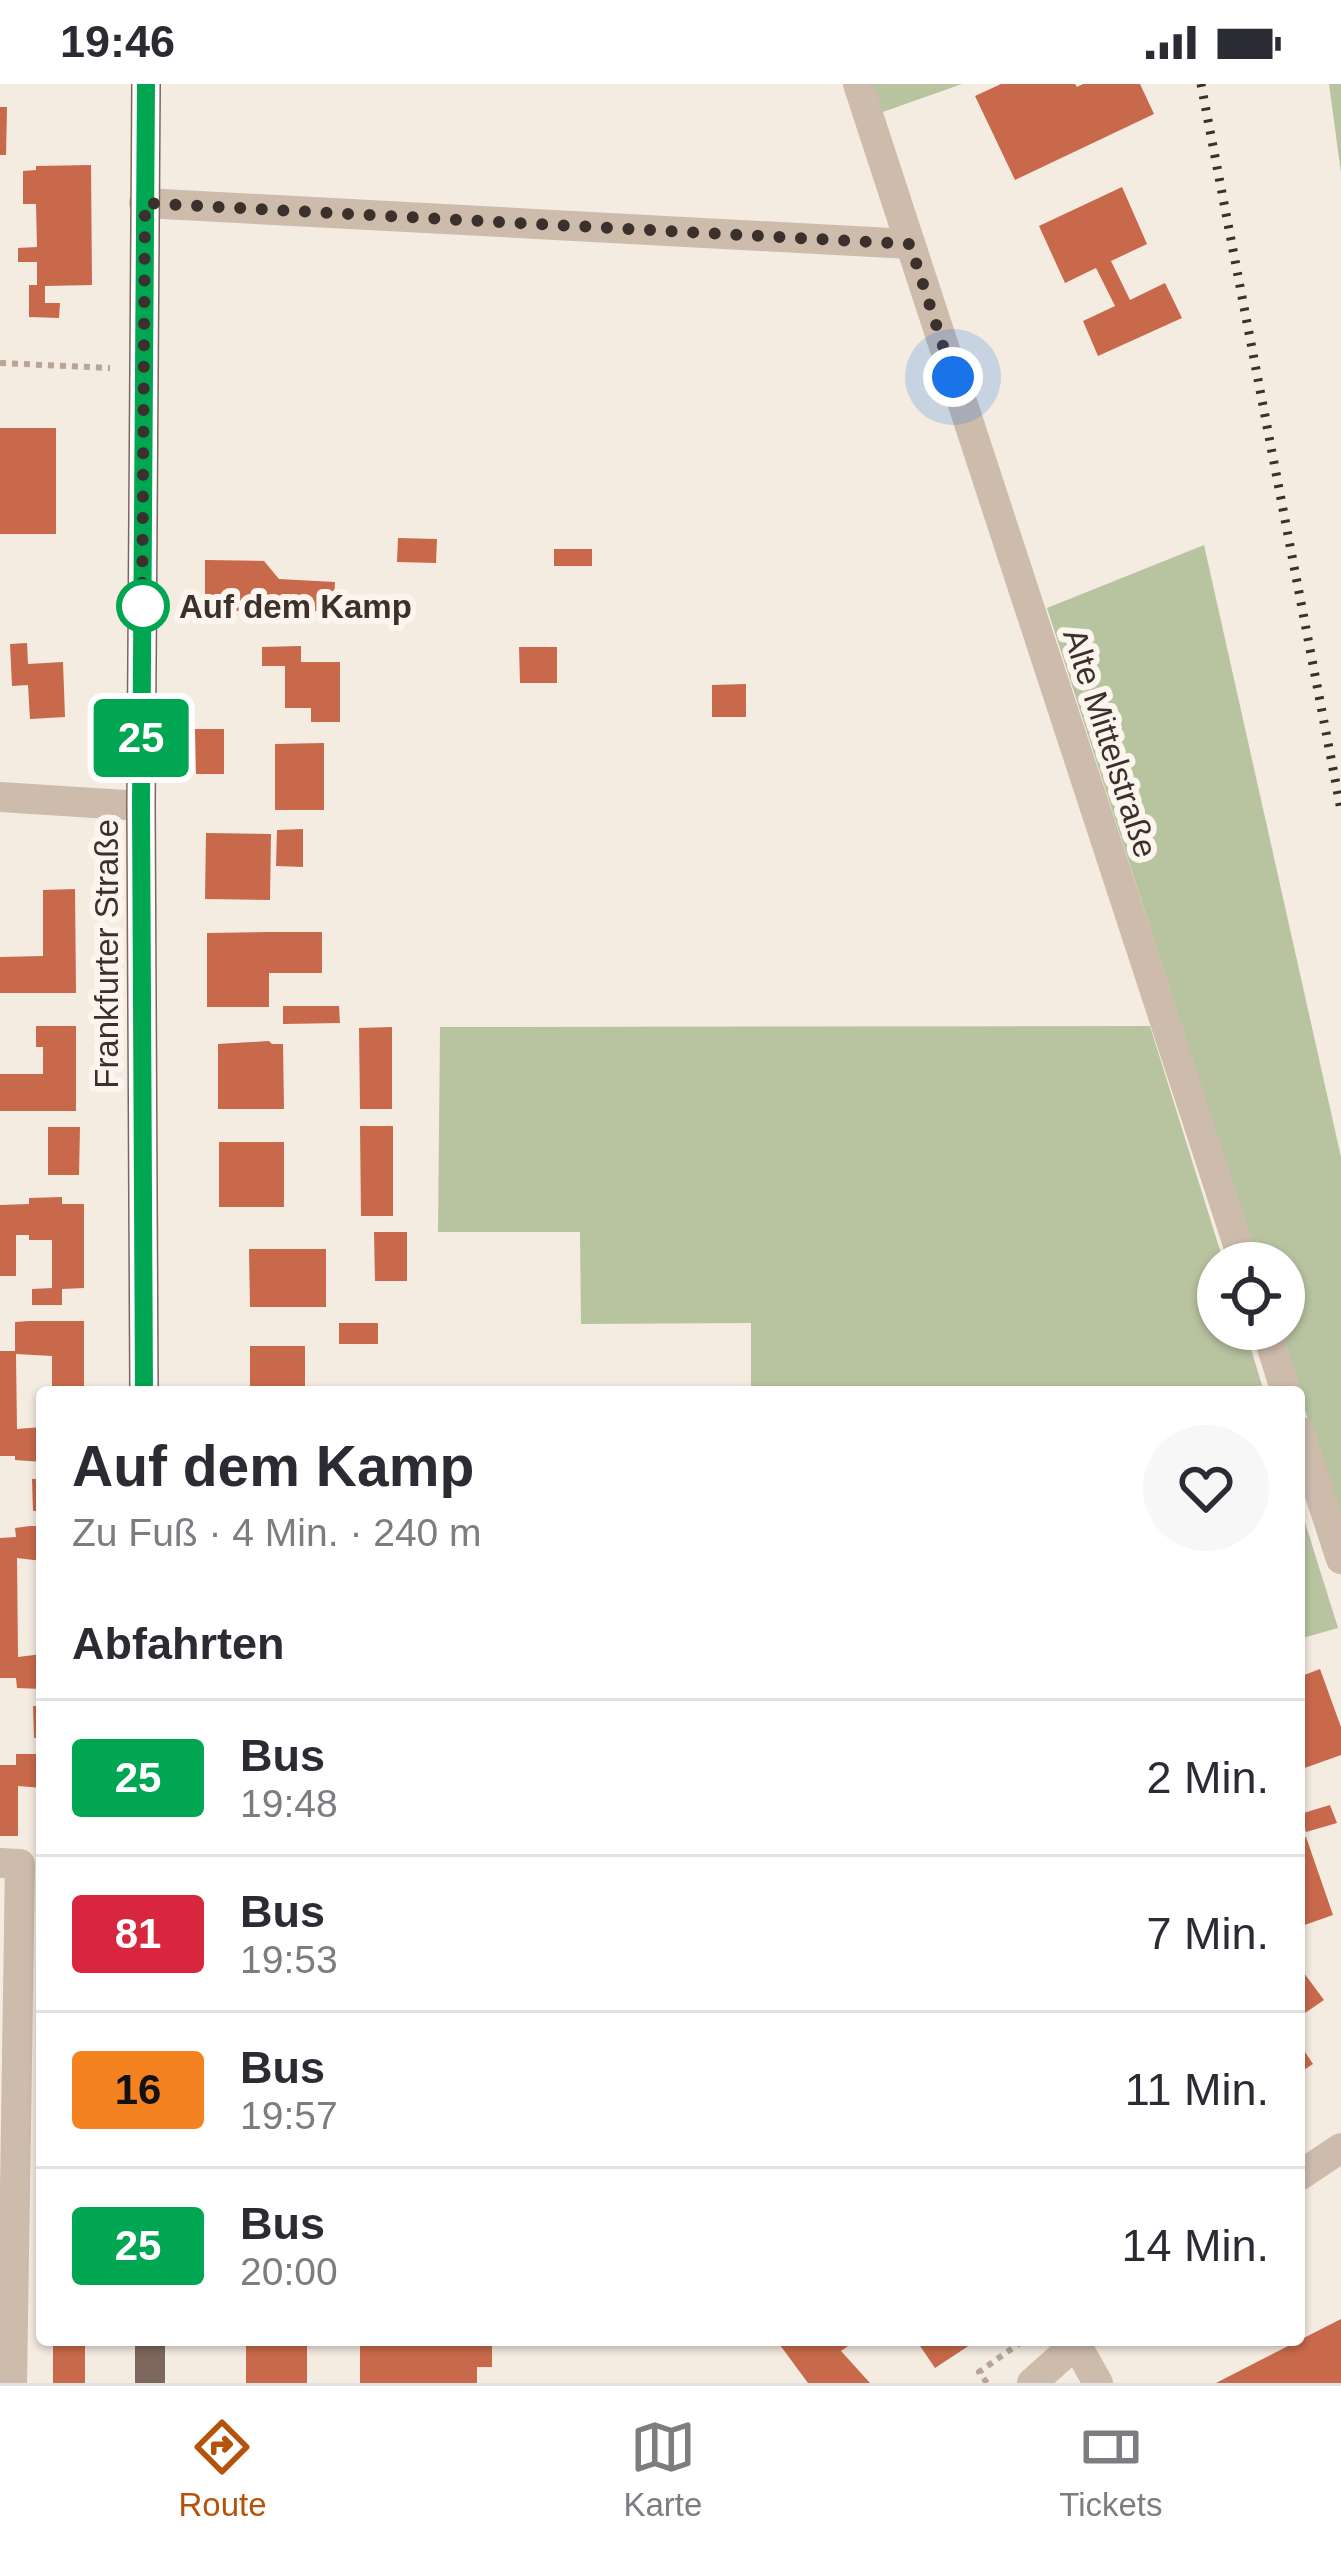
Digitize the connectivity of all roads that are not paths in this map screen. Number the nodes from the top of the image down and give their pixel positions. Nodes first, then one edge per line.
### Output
1 (146, 84) edge
2 (858, 84) edge
3 (145, 203) junction
4 (910, 244) junction
5 (0, 796) edge
6 (141, 806) junction
7 (1237, 1242) edge
8 (1273, 1350) edge
9 (144, 1386) edge
10 (1284, 1386) edge
11 (1305, 1449) edge
12 (1341, 1558) edge
13 (0, 1863) edge
14 (9, 2098) edge
15 (1341, 2148) edge
16 (1305, 2172) edge
17 (7, 2251) edge
18 (150, 2346) edge
19 (1074, 2346) edge
20 (1080, 2346) edge
21 (12, 2383) edge
22 (150, 2383) edge
23 (1032, 2383) edge
24 (1098, 2383) edge

1 - 3 main road, Frankfurter Straße
2 - 4 street, Alte Mittelstraße
3 - 4 street
3 - 6 main road, Frankfurter Straße
4 - 7 street, Alte Mittelstraße
5 - 6 street
6 - 9 main road, Frankfurter Straße
8 - 10 street
11 - 12 street
13 - 14 street
14 - 17 street
15 - 16 street
17 - 21 street
18 - 22 main road
19 - 23 street
20 - 24 street

